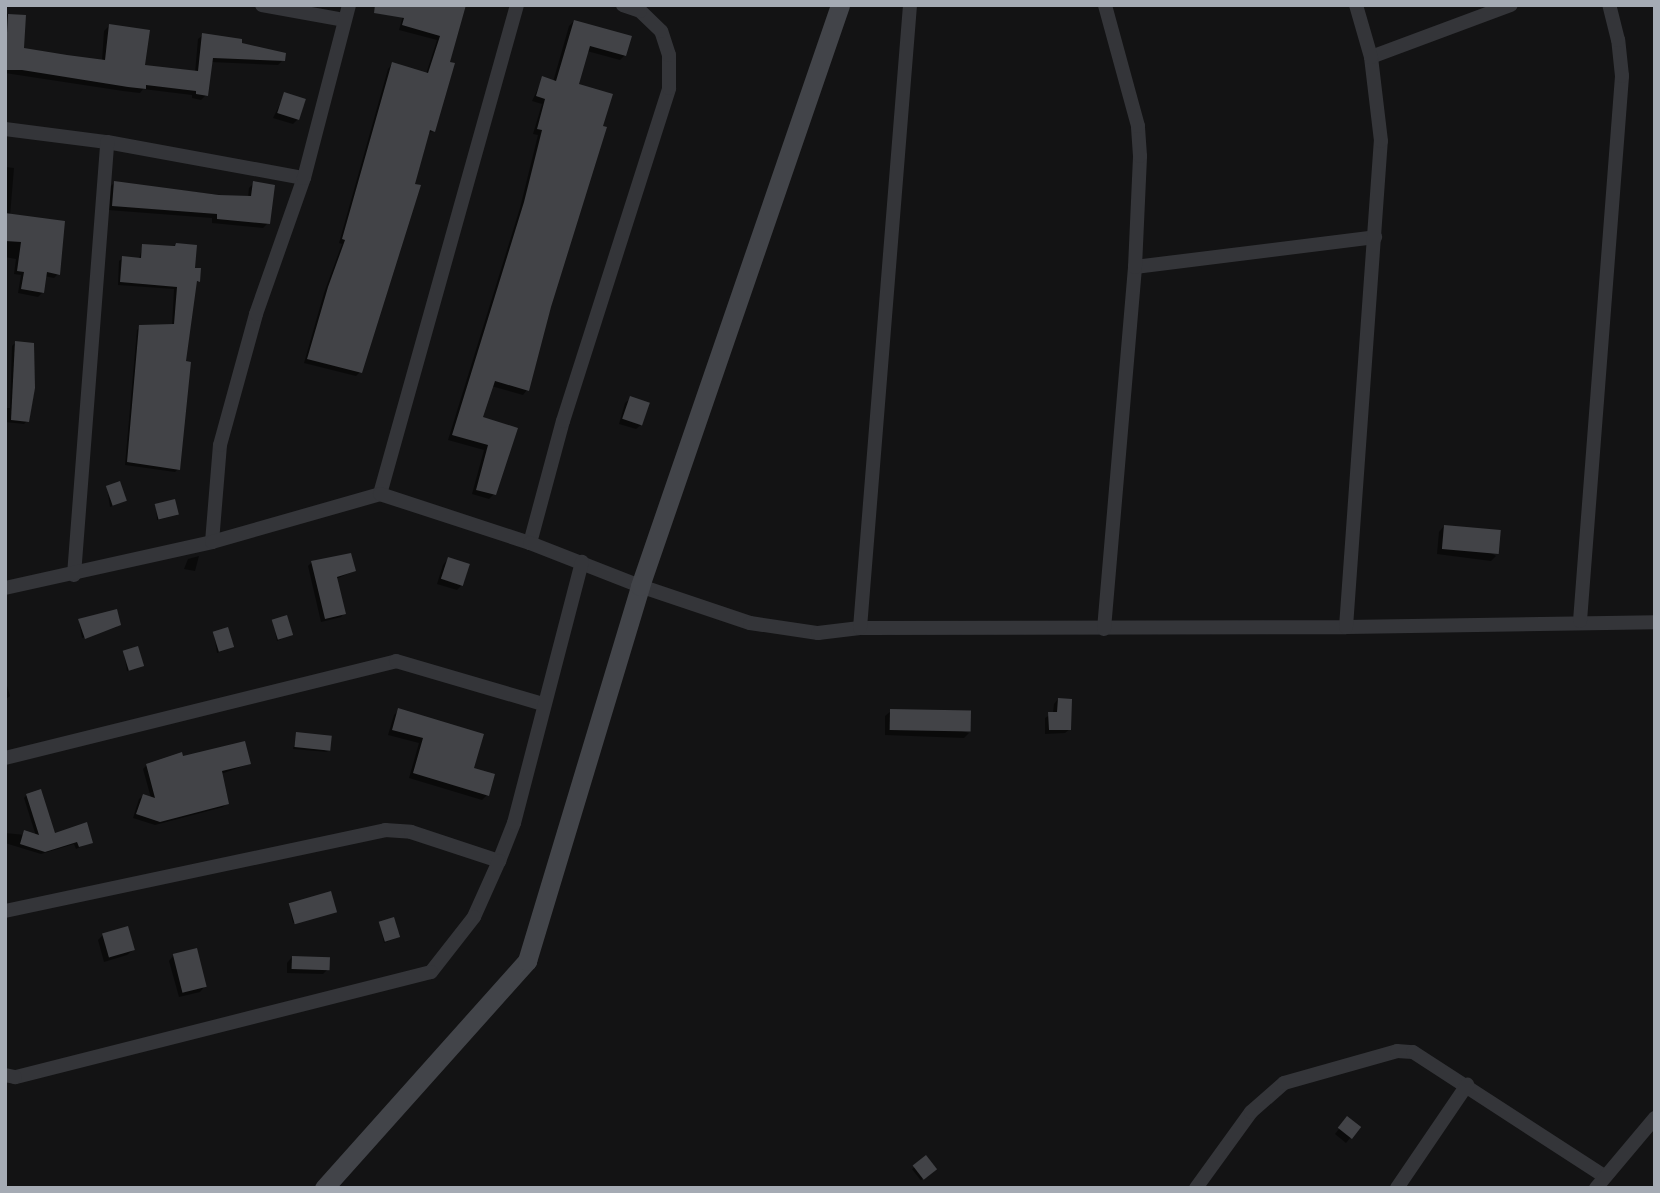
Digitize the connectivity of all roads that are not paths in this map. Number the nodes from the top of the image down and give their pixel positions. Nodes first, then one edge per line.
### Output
1 (262, 5) edge
2 (517, 5) edge
3 (623, 5) edge
4 (840, 5) edge
5 (910, 5) edge
6 (1105, 5) edge
7 (1356, 5) edge
8 (1511, 5) edge
9 (1609, 5) edge
10 (346, 12) edge
11 (1371, 57) junction
12 (5, 129) edge
13 (107, 142) junction
14 (304, 178) junction
15 (1375, 237) junction
16 (1135, 267) junction
17 (380, 495) junction
18 (212, 542) junction
19 (530, 542) junction
20 (582, 562) junction
21 (74, 575) junction
22 (640, 586) junction
23 (5, 588) edge
24 (1580, 621) junction
25 (1655, 622) edge
26 (1346, 627) junction
27 (860, 628) junction
28 (1104, 629) junction
29 (543, 704) junction
30 (5, 758) edge
31 (499, 860) junction
32 (5, 911) edge
33 (5, 1075) edge
34 (1467, 1085) junction
35 (1655, 1118) edge
36 (1600, 1182) edge
37 (324, 1188) edge
38 (1196, 1188) edge
39 (1397, 1188) edge

1 - 10 street
2 - 17 street
3 - 19 street
4 - 22 street
5 - 27 street
6 - 16 street
7 - 11 street
8 - 11 street
9 - 24 street
10 - 14 street
11 - 15 street
12 - 13 street
13 - 14 street
13 - 21 street
14 - 18 street
15 - 16 street
15 - 26 street
16 - 28 street
17 - 18 street
17 - 19 street
18 - 21 street
19 - 20 street
20 - 22 street
20 - 29 street
21 - 23 street
22 - 27 street
22 - 37 street
24 - 25 street
24 - 26 street
26 - 28 street
27 - 28 street
29 - 30 street
29 - 31 street
31 - 32 street
31 - 33 street
34 - 36 street
34 - 38 street
34 - 39 street
35 - 36 street

